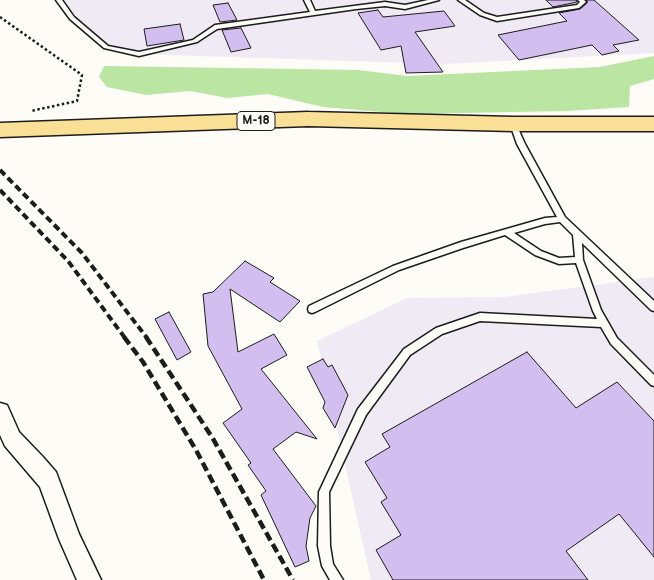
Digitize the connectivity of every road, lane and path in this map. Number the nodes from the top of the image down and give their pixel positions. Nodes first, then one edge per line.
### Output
1 (59, 0) edge
2 (307, 0) edge
3 (436, 0) edge
4 (461, 0) edge
5 (581, 0) edge
6 (313, 13) junction
7 (0, 17) edge
8 (30, 111) dead end
9 (512, 124) junction
10 (654, 124) edge
11 (0, 130) edge
12 (562, 218) junction
13 (506, 232) junction
14 (577, 232) junction
15 (579, 260) junction
16 (654, 307) edge
17 (312, 309) dead end
18 (604, 324) junction
19 (654, 382) edge
20 (0, 412) edge
21 (89, 580) edge
22 (337, 580) edge

1 - 6 lane
2 - 6 lane
3 - 6 lane
4 - 5 lane
7 - 8 path
9 - 10 highway, М-18
9 - 11 highway, М-18
9 - 12 lane
12 - 13 lane
12 - 14 lane
13 - 15 lane
13 - 17 lane
14 - 15 lane
14 - 16 lane
15 - 18 lane
18 - 19 lane
18 - 22 lane
20 - 21 street

